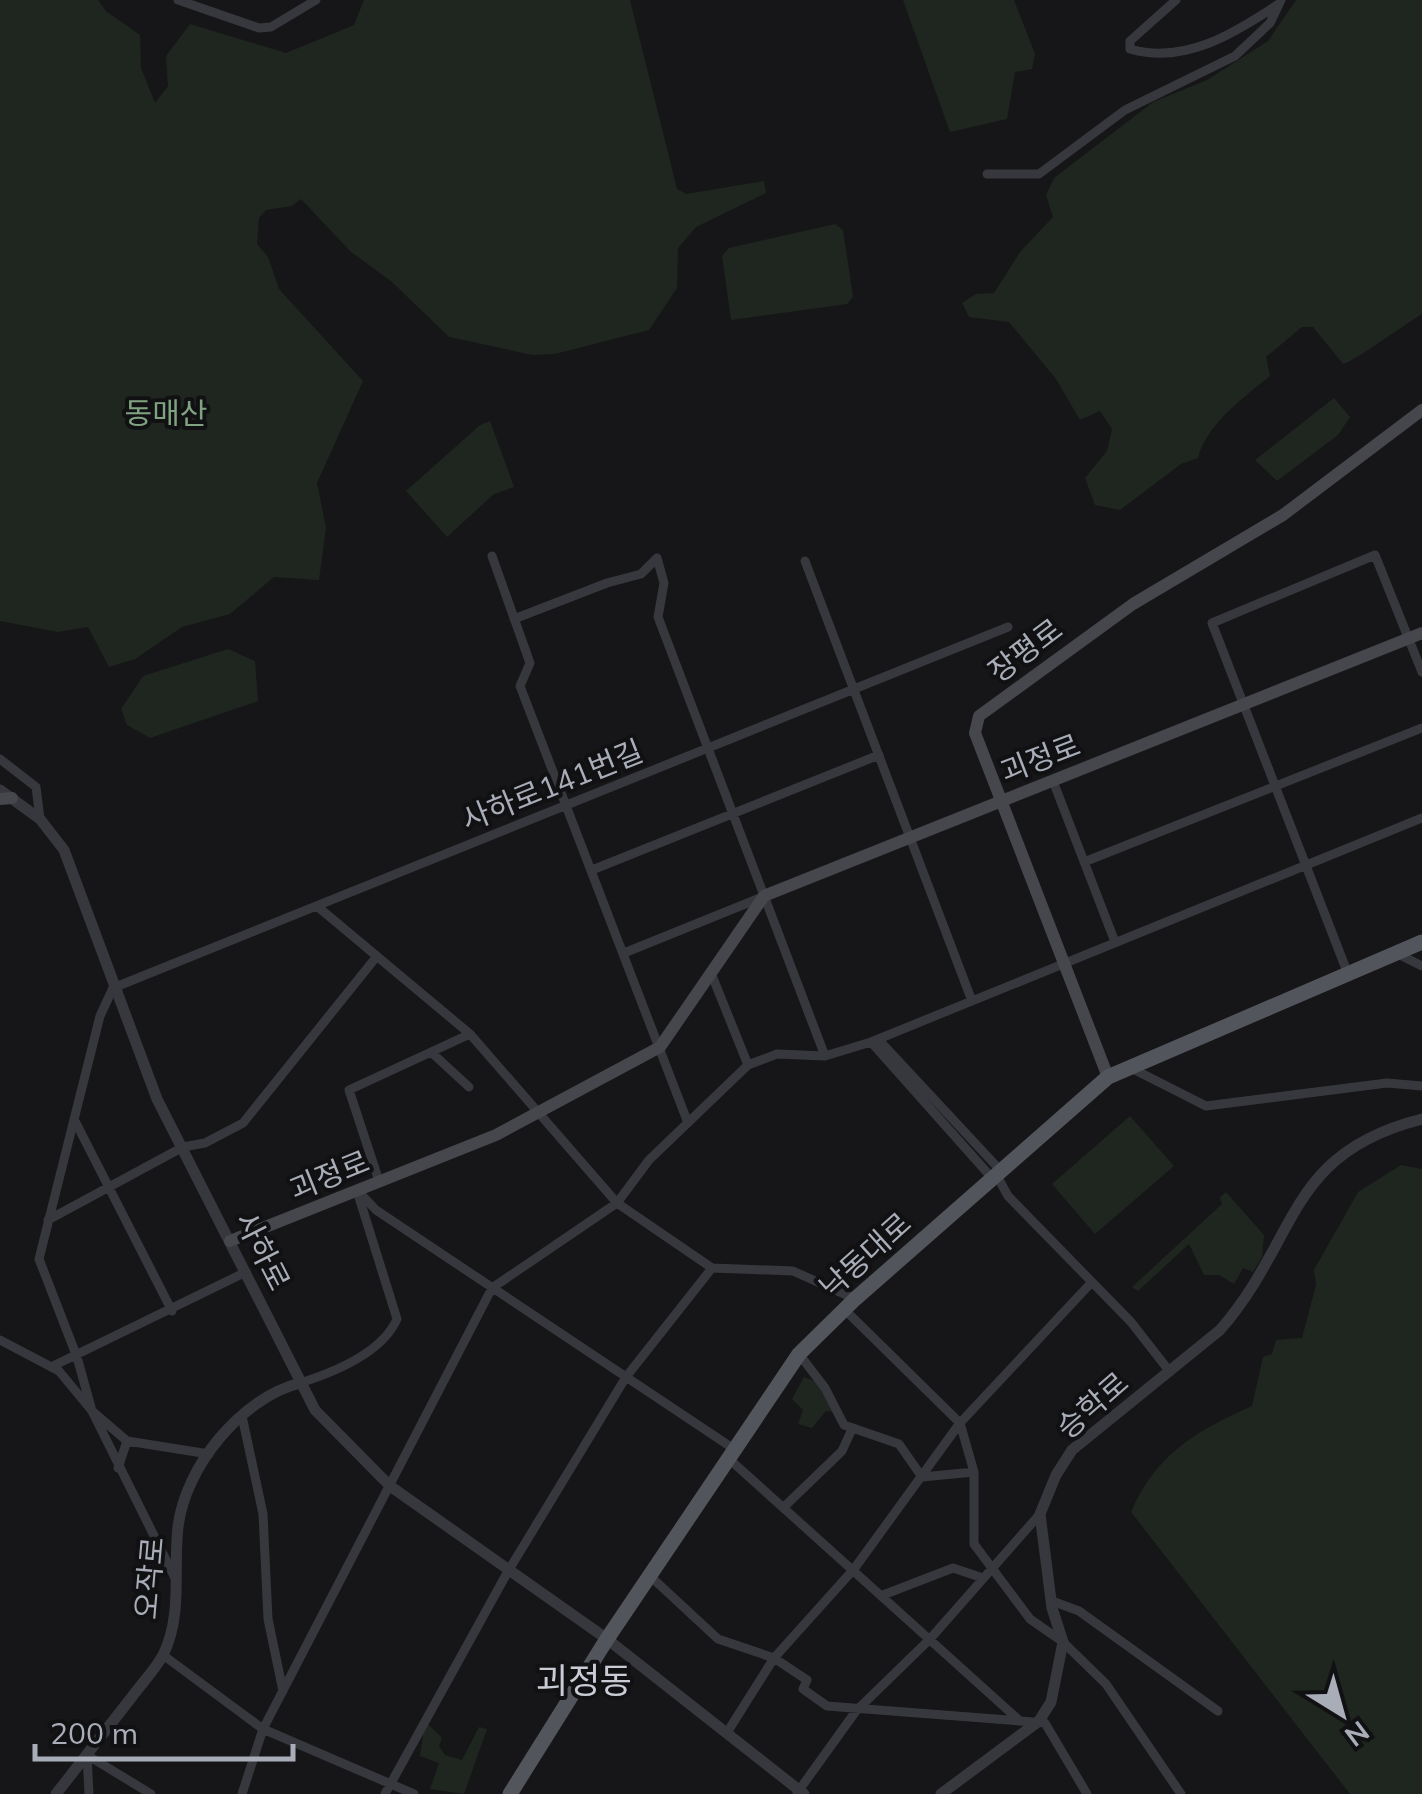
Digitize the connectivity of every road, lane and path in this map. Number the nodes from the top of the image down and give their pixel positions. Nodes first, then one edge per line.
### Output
1 (178, 0) edge
2 (316, 0) edge
3 (1176, 0) edge
4 (1280, 2) edge
5 (987, 174) dead end
6 (1422, 410) edge
7 (492, 556) dead end
8 (805, 561) dead end
9 (514, 618) junction
10 (1008, 627) dead end
11 (1415, 635) edge
12 (1422, 672) edge
13 (854, 690) junction
14 (1243, 703) junction
15 (1422, 728) edge
16 (708, 749) junction
17 (879, 755) junction
18 (0, 759) edge
19 (1052, 781) junction
20 (1276, 786) junction
21 (4, 796) edge
22 (1001, 799) junction
23 (566, 806) junction
24 (733, 814) junction
25 (1422, 818) edge
26 (40, 819) junction
27 (910, 838) junction
28 (1084, 862) junction
29 (1306, 865) junction
30 (592, 870) junction
31 (764, 896) junction
32 (318, 907) junction
33 (1115, 942) junction
34 (1422, 942) edge
35 (624, 953) junction
36 (1396, 953) junction
37 (378, 956) junction
38 (1064, 961) junction
39 (1422, 966) edge
40 (711, 973) junction
41 (1348, 974) junction
42 (114, 988) junction
43 (972, 1001) junction
44 (470, 1034) junction
45 (875, 1041) junction
46 (660, 1046) junction
47 (431, 1052) junction
48 (825, 1056) junction
49 (748, 1065) junction
50 (1127, 1067) junction
51 (1108, 1077) junction
52 (1422, 1086) edge
53 (469, 1088) dead end
54 (540, 1110) junction
55 (74, 1119) junction
56 (1422, 1119) edge
57 (688, 1123) junction
58 (183, 1148) junction
59 (997, 1174) junction
60 (379, 1181) junction
61 (111, 1188) junction
62 (358, 1191) junction
63 (617, 1202) junction
64 (48, 1220) junction
65 (230, 1240) junction
66 (712, 1268) junction
67 (246, 1272) junction
68 (1091, 1284) junction
69 (492, 1288) junction
70 (849, 1304) junction
71 (172, 1311) junction
72 (0, 1340) edge
73 (799, 1354) junction
74 (77, 1357) junction
75 (52, 1367) junction
76 (1170, 1372) junction
77 (626, 1377) junction
78 (300, 1383) junction
79 (92, 1412) junction
80 (242, 1416) junction
81 (960, 1422) junction
82 (852, 1429) junction
83 (127, 1441) junction
84 (208, 1454) junction
85 (730, 1454) junction
86 (118, 1468) junction
87 (974, 1472) junction
88 (922, 1477) junction
89 (390, 1486) junction
90 (785, 1506) junction
91 (1040, 1514) junction
92 (854, 1569) junction
93 (990, 1569) junction
94 (508, 1573) junction
95 (650, 1576) junction
96 (980, 1577) junction
97 (176, 1581) junction
98 (883, 1595) junction
99 (1052, 1604) junction
100 (1030, 1618) junction
101 (607, 1639) junction
102 (930, 1639) junction
103 (1063, 1642) junction
104 (162, 1656) junction
105 (774, 1658) junction
106 (283, 1691) junction
107 (856, 1711) junction
108 (1218, 1711) dead end
109 (1020, 1720) junction
110 (1039, 1721) junction
111 (263, 1729) junction
112 (728, 1730) junction
113 (87, 1755) junction
114 (390, 1782) junction
115 (800, 1793) edge
116 (56, 1794) edge
117 (89, 1794) edge
118 (151, 1794) edge
119 (242, 1794) edge
120 (385, 1794) edge
121 (414, 1794) edge
122 (510, 1794) edge
123 (941, 1794) edge
124 (1087, 1794) edge
125 (1180, 1794) edge

1 - 2 street
3 - 4 street
4 - 5 street
6 - 22 main road, 장평로
7 - 9 street
8 - 13 street
9 - 16 street
9 - 23 street
10 - 13 street, 사하로141번길
11 - 12 street
11 - 14 main road, 괴정로
11 - 14 street
13 - 16 street, 사하로141번길
13 - 17 street
14 - 19 main road, 괴정로
14 - 20 street
15 - 20 street
16 - 23 street, 사하로141번길
16 - 24 street
17 - 24 street
17 - 27 street
18 - 26 street
19 - 22 main road, 괴정로
19 - 28 street
20 - 28 street
20 - 29 street
21 - 26 street, 사하로
22 - 27 main road, 괴정로
22 - 38 main road, 장평로
23 - 30 street
23 - 32 street, 사하로141번길
24 - 30 street
24 - 31 street
25 - 29 street
26 - 42 street, 사하로
27 - 31 main road, 괴정로
27 - 43 street
28 - 33 street
29 - 33 street
29 - 41 street
30 - 35 street
31 - 35 street
31 - 40 main road, 괴정로
31 - 48 street
32 - 37 street
32 - 42 street, 사하로141번길
33 - 38 street
34 - 36 main road, 낙동대로
35 - 46 street
36 - 39 street
36 - 41 main road, 낙동대로
37 - 44 street
37 - 58 street
38 - 43 street
38 - 51 main road, 장평로
40 - 46 main road, 괴정로
40 - 49 street
41 - 50 main road, 낙동대로
42 - 55 street
42 - 58 street, 사하로
43 - 45 street
44 - 47 street
44 - 54 street
45 - 48 street
45 - 59 street
46 - 54 main road, 괴정로
46 - 57 street
47 - 53 street
47 - 60 street
48 - 49 street
49 - 57 street
50 - 51 main road, 낙동대로
50 - 52 street
51 - 59 main road, 낙동대로
54 - 60 main road, 괴정로
54 - 63 street
55 - 61 street
55 - 64 street
56 - 76 street, 승학로
57 - 63 street
58 - 61 street
58 - 65 street, 사하로
59 - 68 street
59 - 70 main road, 낙동대로
60 - 62 main road, 괴정로
61 - 64 street
61 - 71 street
62 - 65 main road, 괴정로
62 - 69 street
62 - 78 street
63 - 66 street
63 - 69 street
64 - 74 street
65 - 67 street, 사하로
66 - 70 street
66 - 77 street
67 - 71 street
67 - 78 street, 사하로
68 - 76 street
68 - 81 street
69 - 77 street
69 - 89 street
70 - 73 main road, 낙동대로
70 - 81 street
71 - 74 street
72 - 75 street
73 - 82 street
73 - 85 main road, 낙동대로
74 - 75 street
74 - 79 street
75 - 79 street
76 - 91 street, 승학로
77 - 85 street
77 - 94 street
78 - 80 street, 오작로
78 - 89 street, 사하로
79 - 83 street
79 - 86 street
80 - 84 street, 오작로
80 - 106 street
81 - 87 street
81 - 88 street
82 - 88 street
82 - 90 street
83 - 84 street
83 - 86 street
84 - 97 street, 오작로
85 - 90 street
85 - 95 main road, 낙동대로
86 - 97 street
87 - 88 street
87 - 93 street
88 - 92 street
89 - 94 street, 사하로
89 - 106 street
90 - 92 street
91 - 93 street
91 - 99 street
92 - 98 street
92 - 105 street
93 - 96 street
93 - 100 street
94 - 101 street, 사하로
94 - 114 street
95 - 101 main road, 낙동대로
95 - 105 street
96 - 98 street
96 - 102 street
97 - 104 street, 오작로
98 - 102 street
99 - 100 street
99 - 103 street
99 - 108 street
100 - 103 street
101 - 112 street, 사하로
101 - 122 main road, 낙동대로
102 - 107 street
102 - 109 street
103 - 110 street
103 - 125 street
104 - 111 street
104 - 113 street, 오작로
105 - 107 street
105 - 112 street
106 - 111 street
107 - 109 street
107 - 115 street
109 - 110 street
110 - 123 street
110 - 124 street
111 - 114 street
111 - 119 street
112 - 115 street, 사하로
113 - 116 street, 오작로
113 - 117 street
113 - 118 street
114 - 120 street
114 - 121 street

